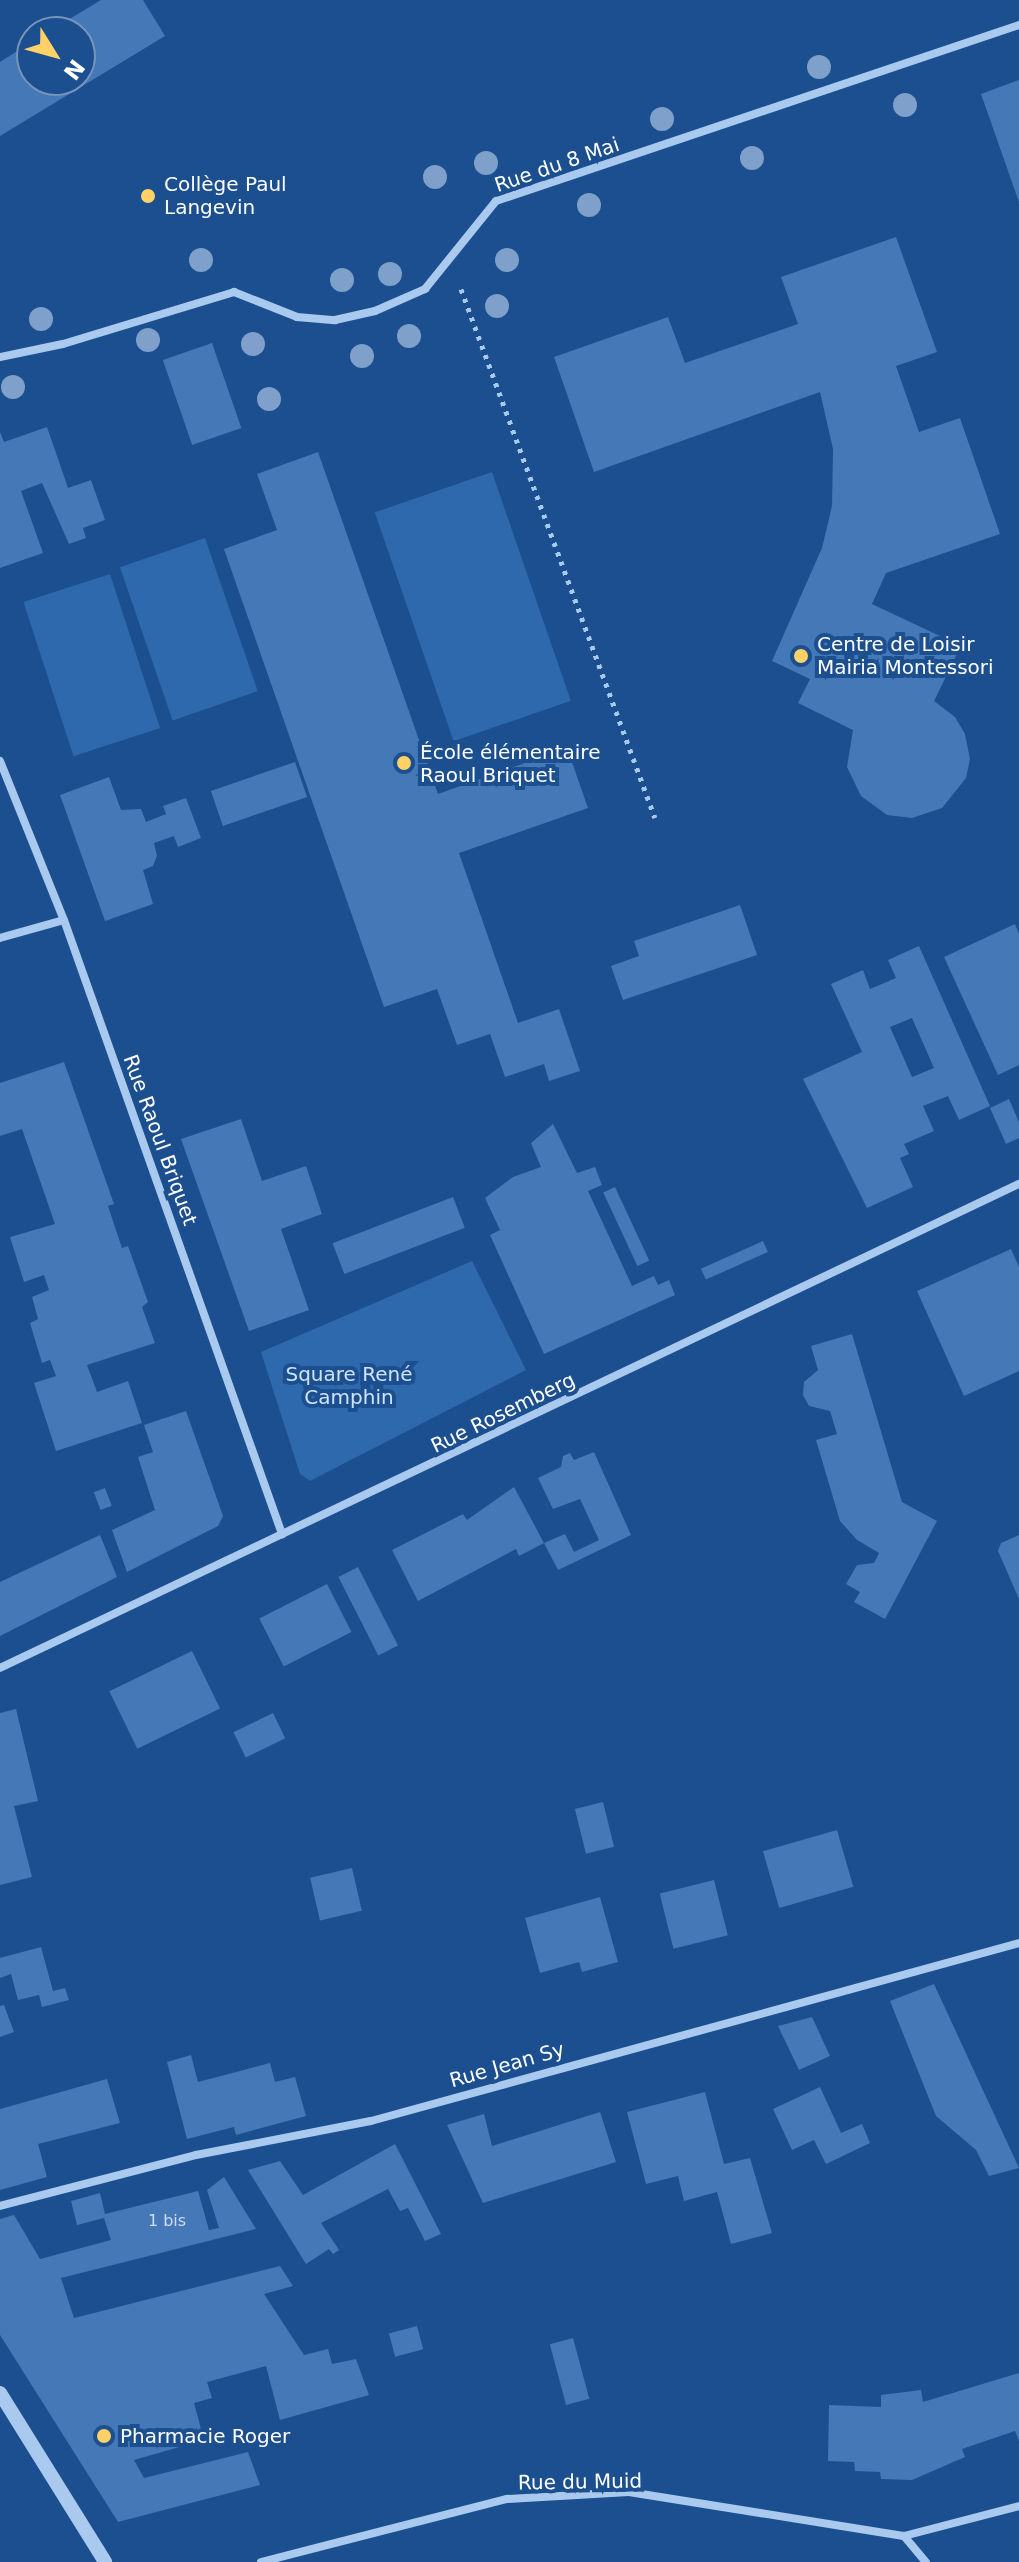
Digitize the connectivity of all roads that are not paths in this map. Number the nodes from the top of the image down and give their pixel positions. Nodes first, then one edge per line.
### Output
1 (1019, 25) edge
2 (0, 357) edge
3 (0, 761) edge
4 (2, 777) edge
5 (64, 920) junction
6 (0, 938) edge
7 (1019, 1184) edge
8 (282, 1534) junction
9 (0, 1668) edge
10 (1019, 1943) edge
11 (0, 2206) edge
12 (0, 2393) edge
13 (1019, 2506) edge
14 (904, 2536) junction
15 (105, 2562) edge
16 (261, 2562) edge
17 (926, 2562) edge

1 - 2 street, Rue du 8 Mai
3 - 4 street, Rue Raoul Briquet
4 - 5 street, Rue Raoul Briquet
5 - 6 street
5 - 8 street, Rue Raoul Briquet
7 - 8 street, Rue Rosemberg
8 - 9 street, Rue Rosemberg
10 - 11 street, Rue Jean Sy
12 - 15 street
13 - 14 street, Rue du Muid
14 - 16 street, Rue du Muid
14 - 17 street

